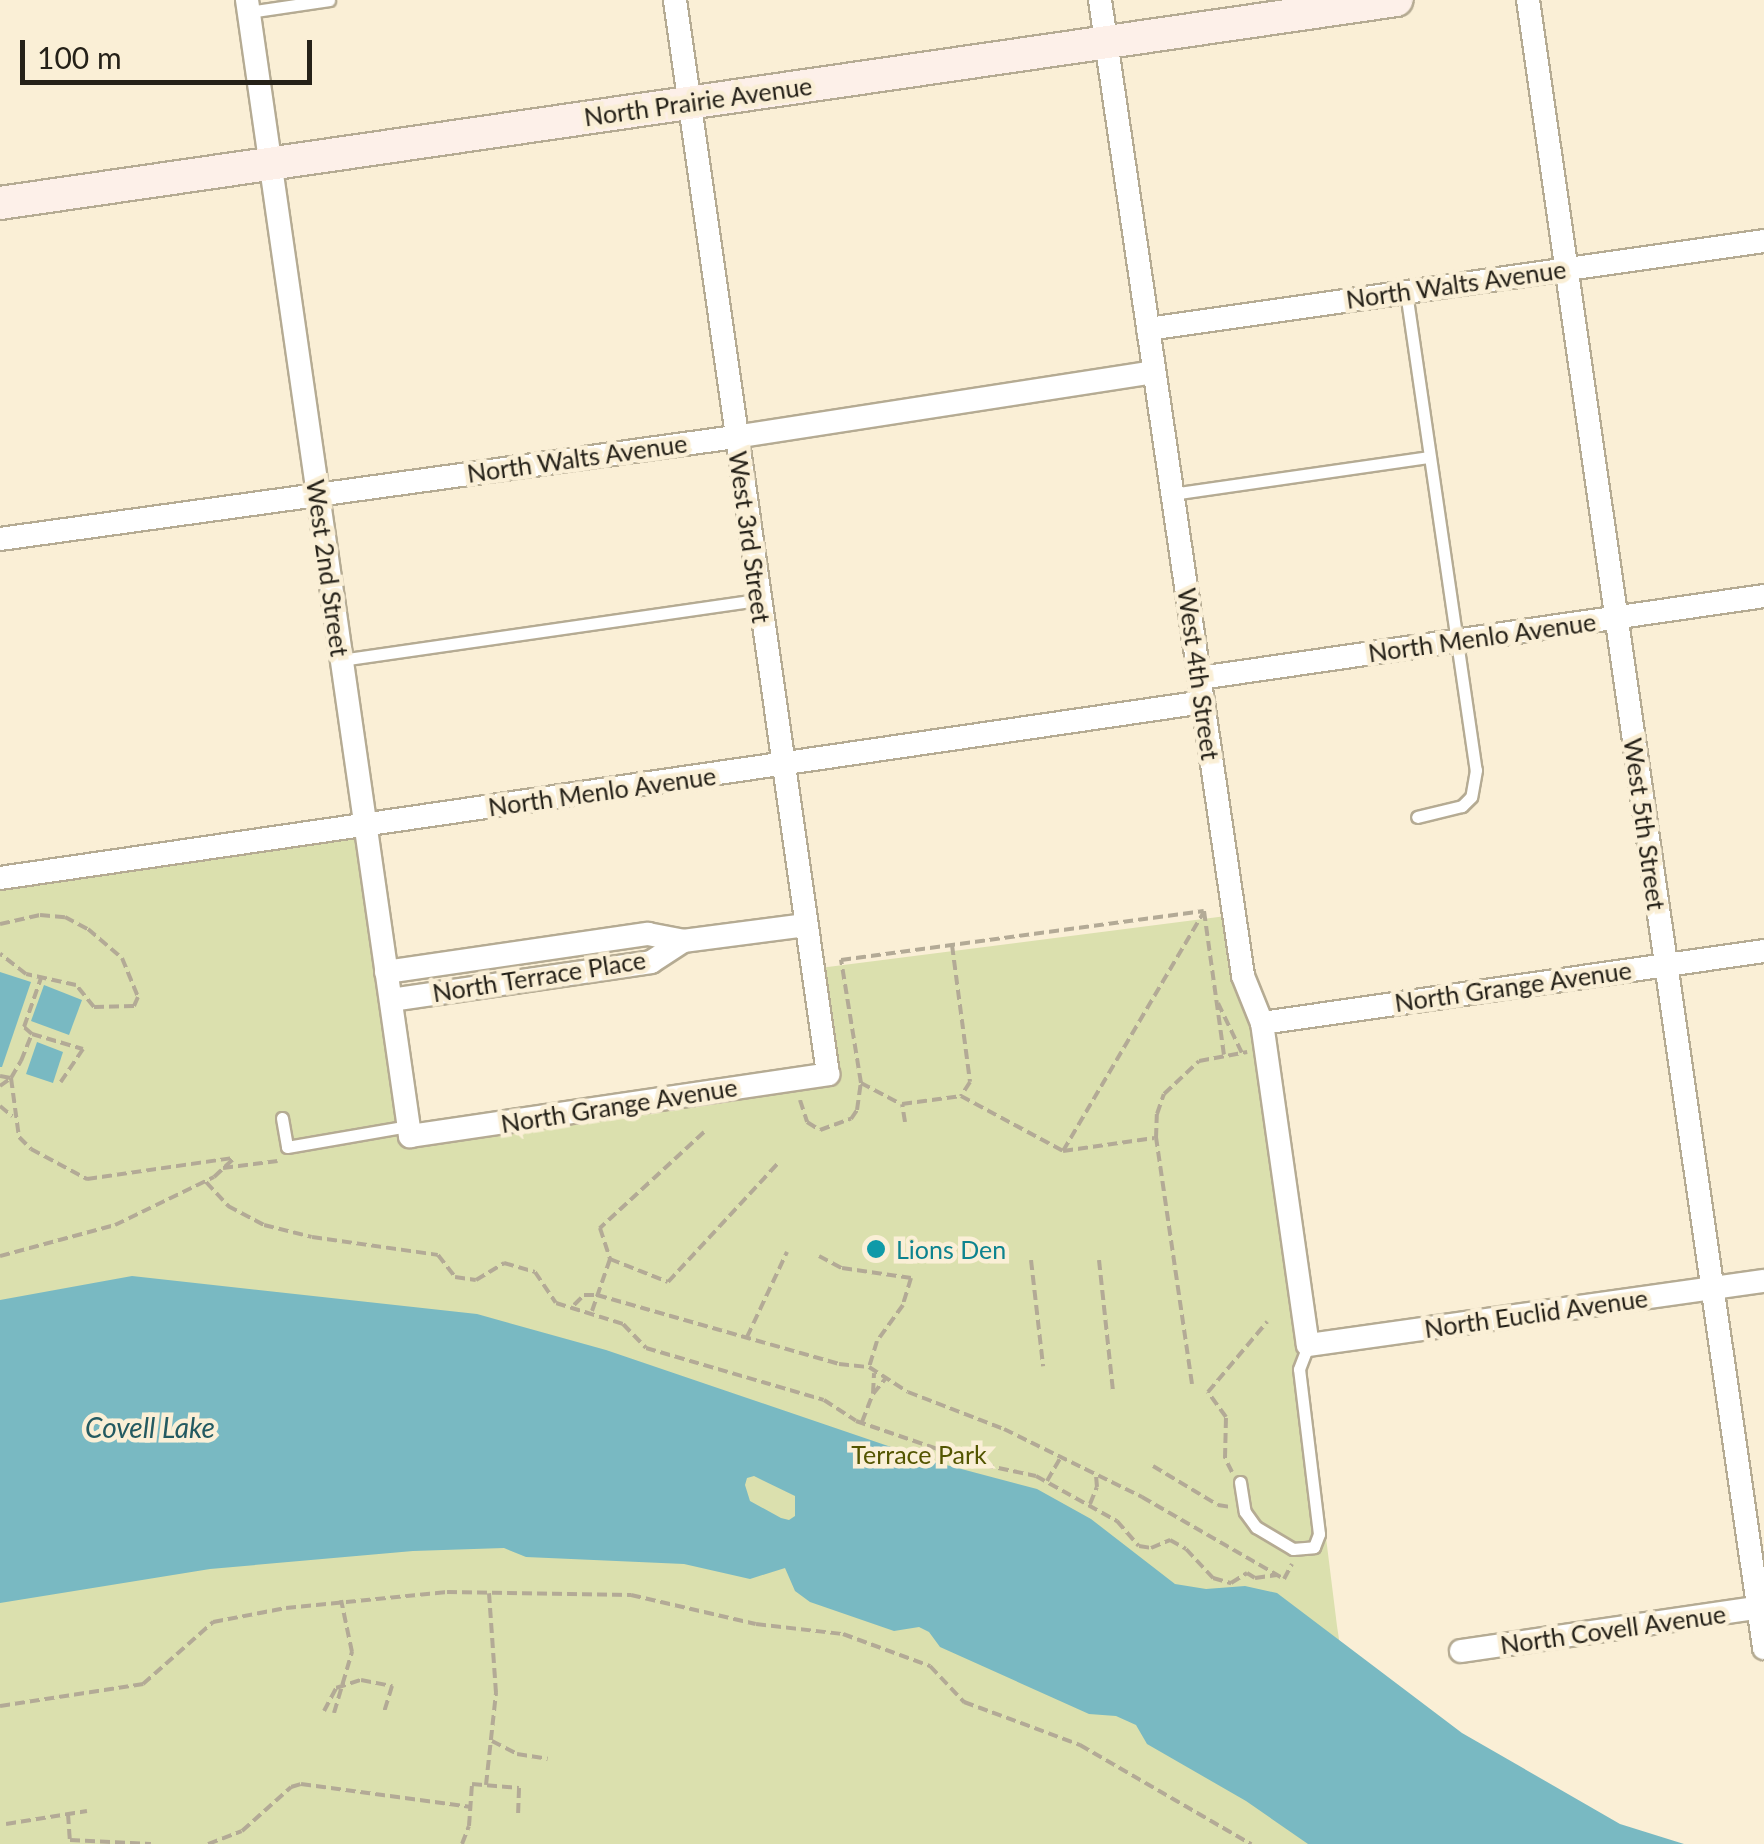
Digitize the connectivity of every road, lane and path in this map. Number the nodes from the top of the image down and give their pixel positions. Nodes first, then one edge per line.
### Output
1 (329, 0) edge
2 (674, 0) edge
3 (1100, 0) edge
4 (1396, 0) edge
5 (1528, 0) edge
6 (248, 6) edge
7 (1106, 42) junction
8 (688, 102) junction
9 (271, 164) junction
10 (0, 203) edge
11 (1764, 240) edge
12 (1568, 268) junction
13 (1406, 292) junction
14 (1148, 329) junction
15 (1154, 372) junction
16 (735, 436) junction
17 (1429, 457) junction
18 (318, 494) junction
19 (1172, 494) junction
20 (0, 538) edge
21 (1764, 596) edge
22 (759, 600) junction
23 (1615, 618) junction
24 (1456, 640) junction
25 (341, 660) junction
26 (1200, 678) junction
27 (1203, 702) junction
28 (783, 765) junction
29 (1417, 816) dead end
30 (365, 825) junction
31 (0, 878) edge
32 (1204, 912) junction
33 (0, 924) edge
34 (806, 924) junction
35 (684, 941) junction
36 (952, 945) junction
37 (1764, 951) edge
38 (0, 954) edge
39 (1666, 964) junction
40 (386, 972) junction
41 (41, 978) junction
42 (390, 1000) junction
43 (1217, 1002) junction
44 (1262, 1023) junction
45 (32, 1034) junction
46 (1254, 1052) junction
47 (1224, 1055) junction
48 (828, 1074) joint
49 (0, 1076) edge
50 (11, 1078) junction
51 (798, 1078) junction
52 (61, 1082) dead end
53 (860, 1083) junction
54 (0, 1086) edge
55 (961, 1096) junction
56 (902, 1104) junction
57 (0, 1106) edge
58 (13, 1117) junction
59 (282, 1118) dead end
60 (905, 1122) dead end
61 (410, 1131) junction
62 (704, 1132) dead end
63 (1156, 1138) junction
64 (1064, 1151) junction
65 (779, 1162) dead end
66 (206, 1182) junction
67 (787, 1252) dead end
68 (0, 1256) edge
69 (820, 1256) dead end
70 (610, 1259) junction
71 (1031, 1260) dead end
72 (1099, 1260) dead end
73 (1764, 1281) edge
74 (1714, 1288) junction
75 (597, 1294) junction
76 (574, 1305) junction
77 (591, 1312) junction
78 (1267, 1322) dead end
79 (747, 1337) junction
80 (1308, 1346) junction
81 (1043, 1366) dead end
82 (869, 1367) junction
83 (874, 1372) junction
84 (885, 1379) junction
85 (1192, 1384) dead end
86 (1114, 1392) dead end
87 (873, 1394) junction
88 (862, 1423) junction
89 (1061, 1457) junction
90 (1153, 1466) dead end
91 (1096, 1475) junction
92 (1047, 1481) junction
93 (1240, 1482) joint
94 (1090, 1504) junction
95 (1244, 1506) junction
96 (1277, 1575) junction
97 (1284, 1578) dead end
98 (489, 1592) junction
99 (341, 1600) junction
100 (1761, 1608) edge
101 (1764, 1648) edge
102 (1461, 1651) dead end
103 (342, 1686) junction
104 (0, 1706) edge
105 (324, 1711) dead end
106 (334, 1713) dead end
107 (384, 1713) dead end
108 (492, 1741) junction
109 (548, 1759) dead end
110 (486, 1785) junction
111 (471, 1807) junction
112 (87, 1811) dead end
113 (68, 1814) junction
114 (518, 1816) dead end
115 (6, 1824) dead end
116 (151, 1844) edge
117 (208, 1844) edge
118 (462, 1844) edge
119 (1251, 1844) edge

1 - 6 lane
2 - 8 street, West 3rd Street
3 - 7 street, West 4th Street
4 - 7 street, North Prairie Avenue
5 - 12 street, West 5th Street
6 - 9 street, West 2nd Street
7 - 8 street, North Prairie Avenue
7 - 14 street, West 4th Street
8 - 9 street, North Prairie Avenue
8 - 16 street, West 3rd Street
9 - 10 street, North Prairie Avenue
9 - 18 street, West 2nd Street
11 - 12 street, North Walts Avenue
12 - 13 street, North Walts Avenue
12 - 23 street, West 5th Street
13 - 14 street, North Walts Avenue
13 - 17 lane
14 - 15 street, West 4th Street
15 - 16 street, North Walts Avenue
15 - 19 street, West 4th Street
16 - 18 street, North Walts Avenue
16 - 22 street, West 3rd Street
17 - 19 lane
17 - 24 lane
18 - 20 street, North Walts Avenue
18 - 25 street, West 2nd Street
19 - 26 street, West 4th Street
21 - 23 street, North Menlo Avenue
22 - 25 lane
22 - 28 street, West 3rd Street
23 - 24 street, North Menlo Avenue
23 - 39 street, West 5th Street
24 - 26 street, North Menlo Avenue
24 - 29 lane
25 - 30 street, West 2nd Street
26 - 27 street, West 4th Street
27 - 28 street, North Menlo Avenue
27 - 44 street, West 4th Street
28 - 30 street, North Menlo Avenue
28 - 34 street, West 3rd Street
30 - 31 street, North Menlo Avenue
30 - 40 street, West 2nd Street
32 - 36 path
32 - 43 path
32 - 64 path
33 - 41 path
34 - 35 street, North Terrace Place
34 - 48 street, West 3rd Street
35 - 40 street, North Terrace Place
35 - 42 street, North Terrace Place
36 - 53 path
36 - 55 path
37 - 39 street, North Grange Avenue
38 - 41 path
39 - 44 street, North Grange Avenue
39 - 74 street, West 5th Street
40 - 42 street, West 2nd Street
41 - 45 path
42 - 61 street, West 2nd Street
43 - 46 path
43 - 47 path
44 - 46 street, West 4th Street
45 - 50 path
45 - 52 path
46 - 47 path
46 - 80 street, West 4th Street
47 - 63 path
48 - 51 street, North Grange Avenue
49 - 50 path
50 - 54 path
50 - 58 path
51 - 53 path
51 - 61 street, North Grange Avenue
53 - 56 path
55 - 56 path
55 - 64 path
56 - 60 path
57 - 58 path
58 - 66 path
59 - 61 lane
62 - 70 path
63 - 64 path
63 - 85 path
65 - 70 path
66 - 68 path
66 - 76 path
67 - 79 path
69 - 82 path
70 - 75 path
71 - 81 path
72 - 86 path
73 - 74 street, North Euclid Avenue
74 - 80 street, North Euclid Avenue
74 - 100 street, West 5th Street
75 - 76 path
75 - 77 path
75 - 79 path
76 - 77 path
77 - 88 path
78 - 93 path
79 - 82 path
80 - 95 lane
82 - 83 path
83 - 84 path
83 - 87 path
84 - 87 path
84 - 89 path
87 - 88 path
88 - 92 path
89 - 91 path
89 - 92 path
90 - 95 path
91 - 94 path
91 - 96 path
92 - 94 path
93 - 95 lane
94 - 96 path
96 - 97 path
98 - 99 path
98 - 108 path
98 - 119 path
99 - 103 path
99 - 104 path
100 - 101 street, West 5th Street
100 - 102 street, North Covell Avenue
103 - 105 path
103 - 106 path
103 - 107 path
108 - 109 path
108 - 110 path
110 - 111 path
110 - 114 path
111 - 117 path
111 - 118 path
112 - 113 path
113 - 115 path
113 - 116 path

